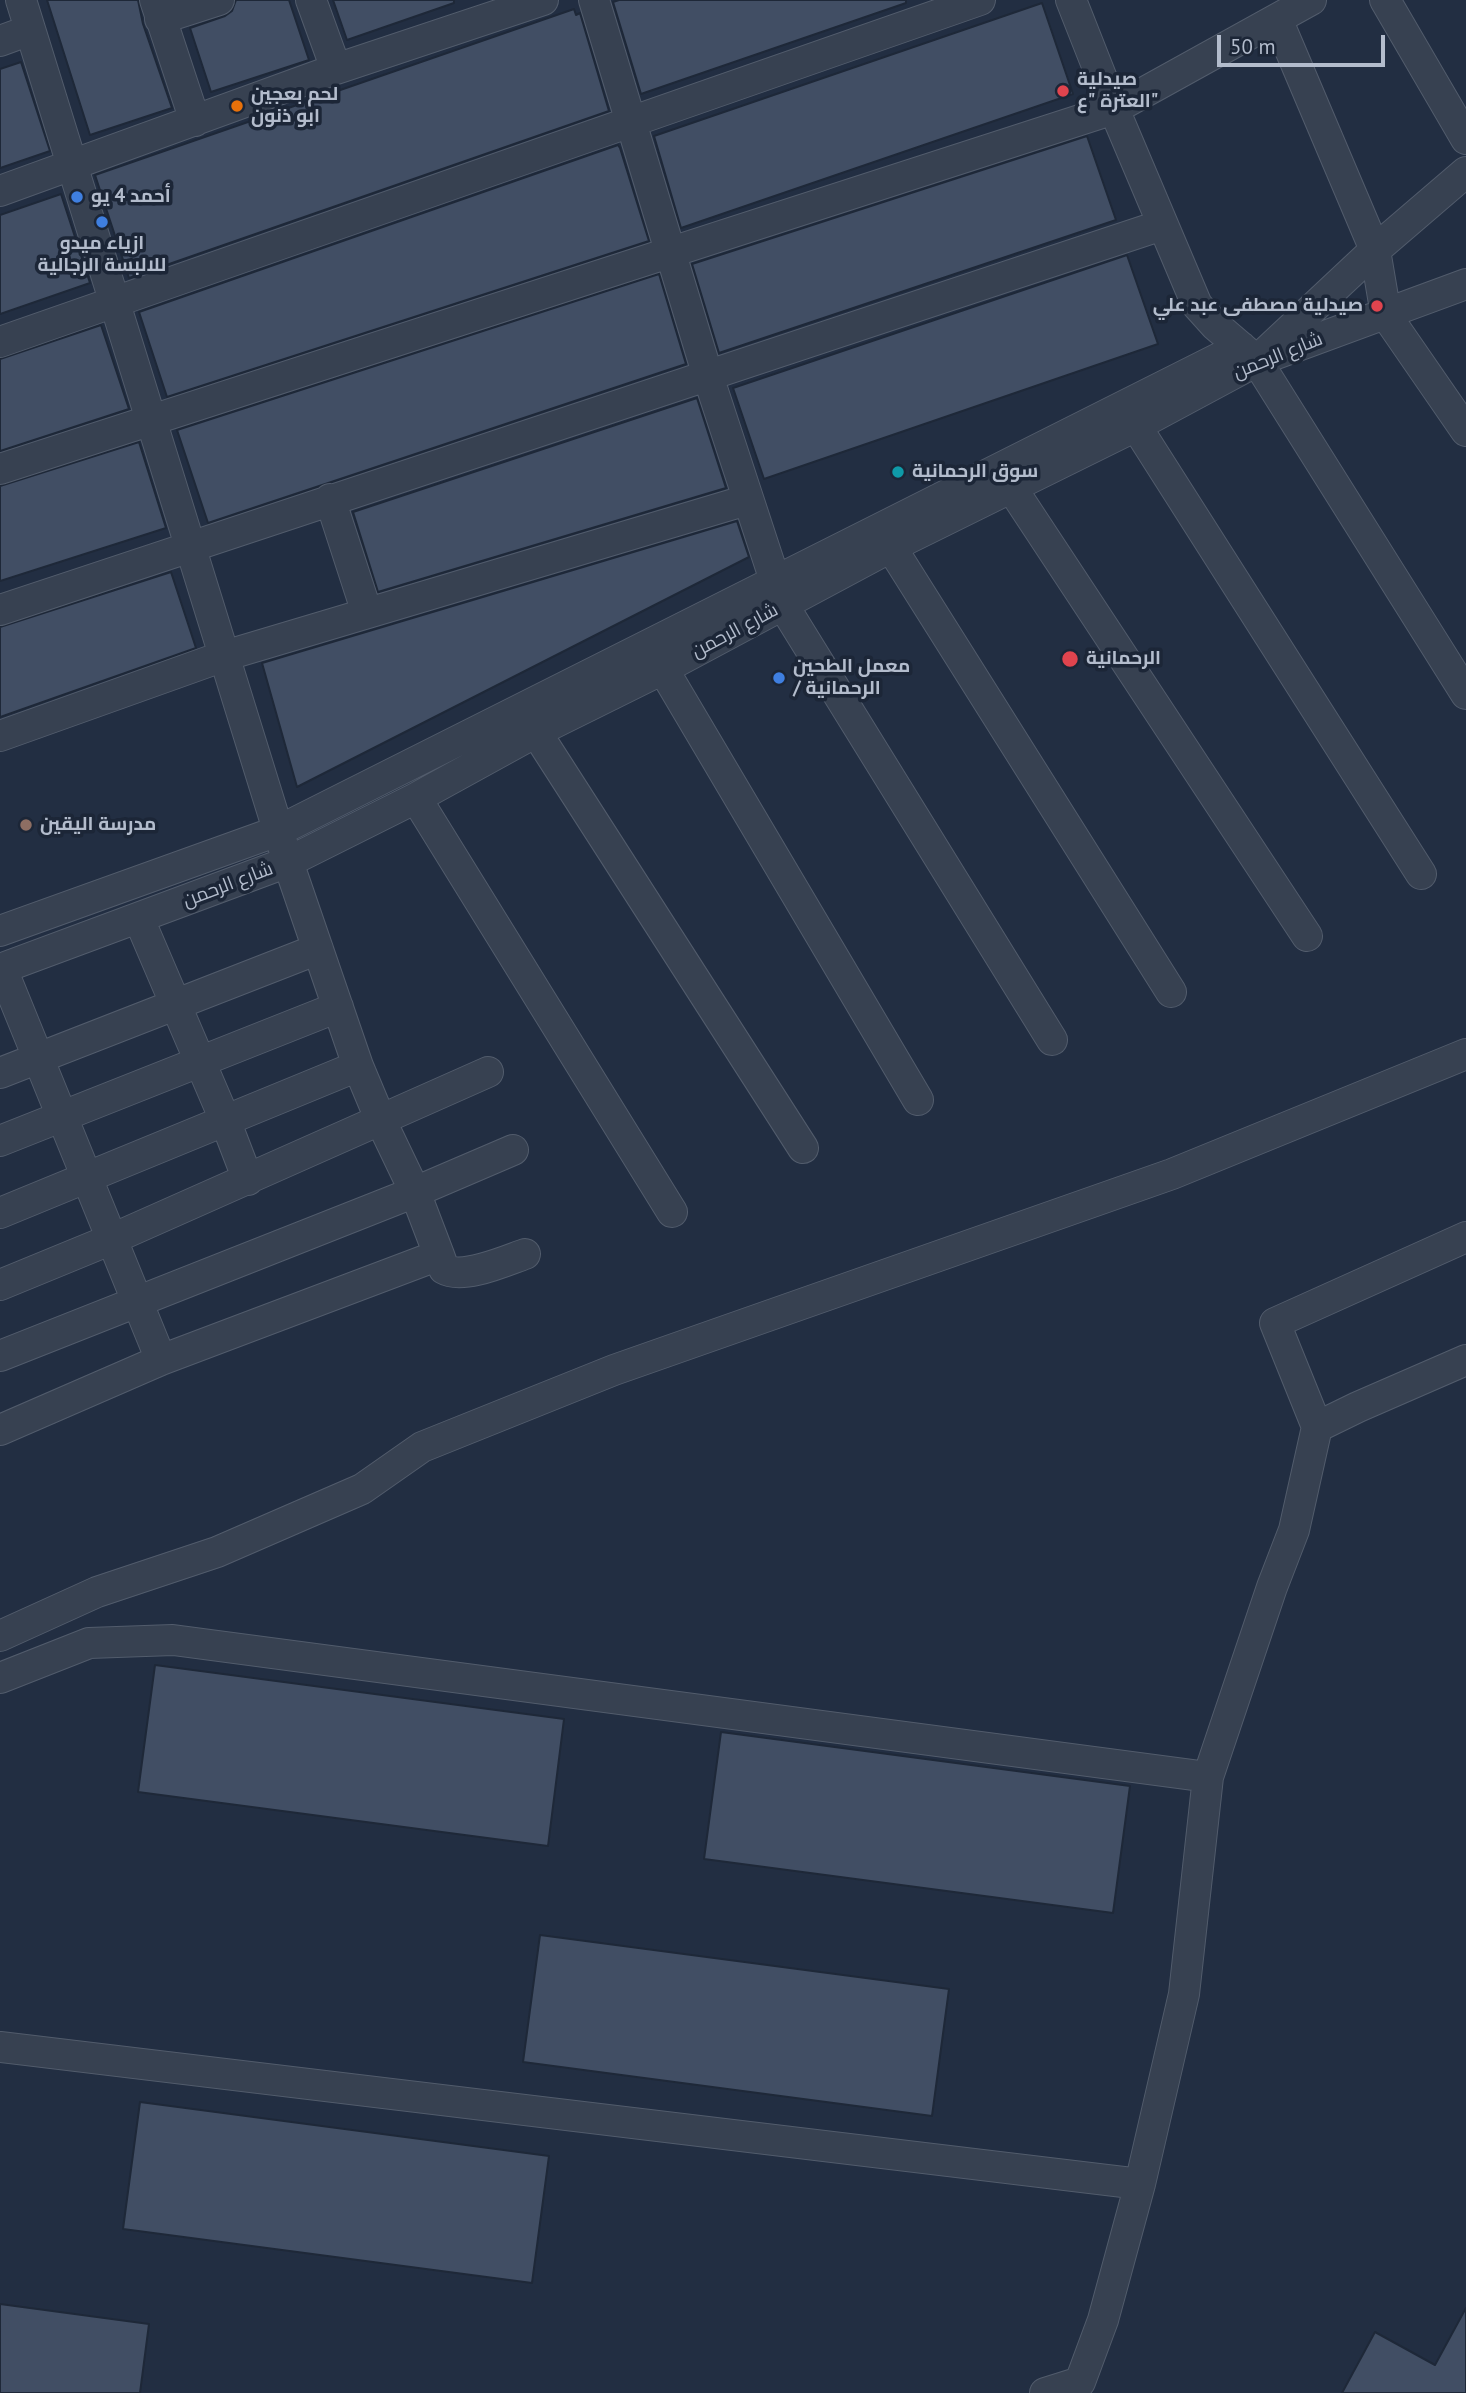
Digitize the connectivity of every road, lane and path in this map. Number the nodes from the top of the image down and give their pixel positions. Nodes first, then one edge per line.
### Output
1 (21, 0) edge
2 (219, 0) edge
3 (312, 0) edge
4 (543, 0) edge
5 (594, 0) edge
6 (980, 0) edge
7 (1072, 0) edge
8 (1311, 0) edge
9 (1385, 0) edge
10 (158, 9) edge
11 (1276, 19) junction
12 (30, 30) junction
13 (0, 41) edge
14 (336, 69) junction
15 (1114, 109) junction
16 (195, 121) junction
17 (633, 122) junction
18 (1466, 139) edge
19 (72, 166) junction
20 (1466, 172) edge
21 (0, 191) edge
22 (1162, 225) junction
23 (1375, 250) junction
24 (671, 253) junction
25 (1466, 284) edge
26 (114, 301) junction
27 (1386, 315) junction
28 (0, 342) edge
29 (1249, 354) junction
30 (708, 373) junction
31 (150, 419) junction
32 (1136, 426) junction
33 (1466, 431) edge
34 (0, 469) edge
35 (1012, 487) junction
36 (330, 499) junction
37 (747, 500) junction
38 (190, 546) junction
39 (891, 547) junction
40 (779, 593) junction
41 (0, 610) edge
42 (367, 614) junction
43 (224, 656) junction
44 (663, 669) junction
45 (1466, 694) edge
46 (536, 732) junction
47 (0, 736) edge
48 (416, 798) junction
49 (278, 831) junction
50 (288, 862) junction
51 (1421, 874) dead end
52 (139, 919) junction
53 (0, 931) edge
54 (1307, 936) dead end
55 (318, 949) junction
56 (1, 969) edge
57 (1171, 992) dead end
58 (174, 1005) junction
59 (338, 1007) junction
60 (1052, 1040) dead end
61 (1466, 1054) edge
62 (38, 1059) junction
63 (200, 1061) junction
64 (358, 1066) junction
65 (488, 1072) dead end
66 (0, 1073) edge
67 (918, 1100) dead end
68 (61, 1116) junction
69 (225, 1121) junction
70 (381, 1122) junction
71 (0, 1141) edge
72 (803, 1148) dead end
73 (513, 1150) dead end
74 (86, 1177) junction
75 (248, 1180) junction
76 (415, 1192) junction
77 (672, 1212) dead end
78 (0, 1213) edge
79 (1466, 1237) edge
80 (112, 1239) junction
81 (524, 1254) dead end
82 (439, 1255) junction
83 (0, 1286) edge
84 (137, 1301) junction
85 (0, 1356) edge
86 (161, 1360) junction
87 (1466, 1360) edge
88 (1317, 1427) junction
89 (0, 1430) edge
90 (0, 1636) edge
91 (0, 1678) edge
92 (1208, 1777) junction
93 (0, 2047) edge
94 (1140, 2184) junction
95 (1085, 2387) edge
96 (1045, 2393) edge

1 - 12 street
2 - 10 street
3 - 14 street
4 - 14 street
5 - 17 street
6 - 17 street
7 - 15 street
8 - 11 street
9 - 18 street
10 - 16 street
11 - 15 street
11 - 23 street
12 - 13 street
12 - 19 street
14 - 16 street
15 - 22 street
15 - 24 street
16 - 19 street
17 - 24 street
17 - 26 street
19 - 21 street
19 - 26 street
20 - 23 street
22 - 29 street
22 - 30 street
23 - 27 street
23 - 29 street
24 - 30 street
24 - 31 street
25 - 27 street, شارع الرحمن
26 - 28 street
26 - 31 street
27 - 29 street, شارع الرحمن
27 - 33 street
29 - 32 street, شارع الرحمن
29 - 40 street
29 - 45 street
30 - 36 street
30 - 37 street
31 - 34 street
31 - 38 street
32 - 35 street, شارع الرحمن
32 - 51 street
35 - 39 street, شارع الرحمن
35 - 54 street
36 - 38 street
36 - 42 street
37 - 40 street
37 - 42 street
38 - 41 street
38 - 43 street
39 - 40 street, شارع الرحمن
39 - 57 street
40 - 44 street, شارع الرحمن
40 - 49 street
40 - 60 street
42 - 43 street
43 - 47 street
43 - 49 street
44 - 46 street, شارع الرحمن
44 - 67 street
46 - 48 street, شارع الرحمن
46 - 72 street
48 - 50 street, شارع الرحمن
48 - 77 street
49 - 50 street
49 - 53 street
50 - 52 street, شارع الرحمن
50 - 55 street
52 - 56 street, شارع الرحمن
52 - 58 street
55 - 58 street
55 - 59 street
56 - 62 street
58 - 62 street
58 - 63 street
59 - 63 street
59 - 64 street
61 - 90 street
62 - 66 street
62 - 68 street
63 - 68 street
63 - 69 street
64 - 69 street
64 - 70 street
65 - 70 street
68 - 71 street
68 - 74 street
69 - 74 street
69 - 75 street
70 - 75 street
70 - 76 street
73 - 76 street
74 - 78 street
74 - 80 street
75 - 80 street
76 - 82 street
76 - 84 street
79 - 88 street
80 - 83 street
80 - 84 street
81 - 82 street
82 - 86 street
84 - 85 street
84 - 86 street
86 - 89 street
87 - 88 street
88 - 92 street
91 - 92 street
92 - 94 street
93 - 94 street
94 - 95 street
95 - 96 street

